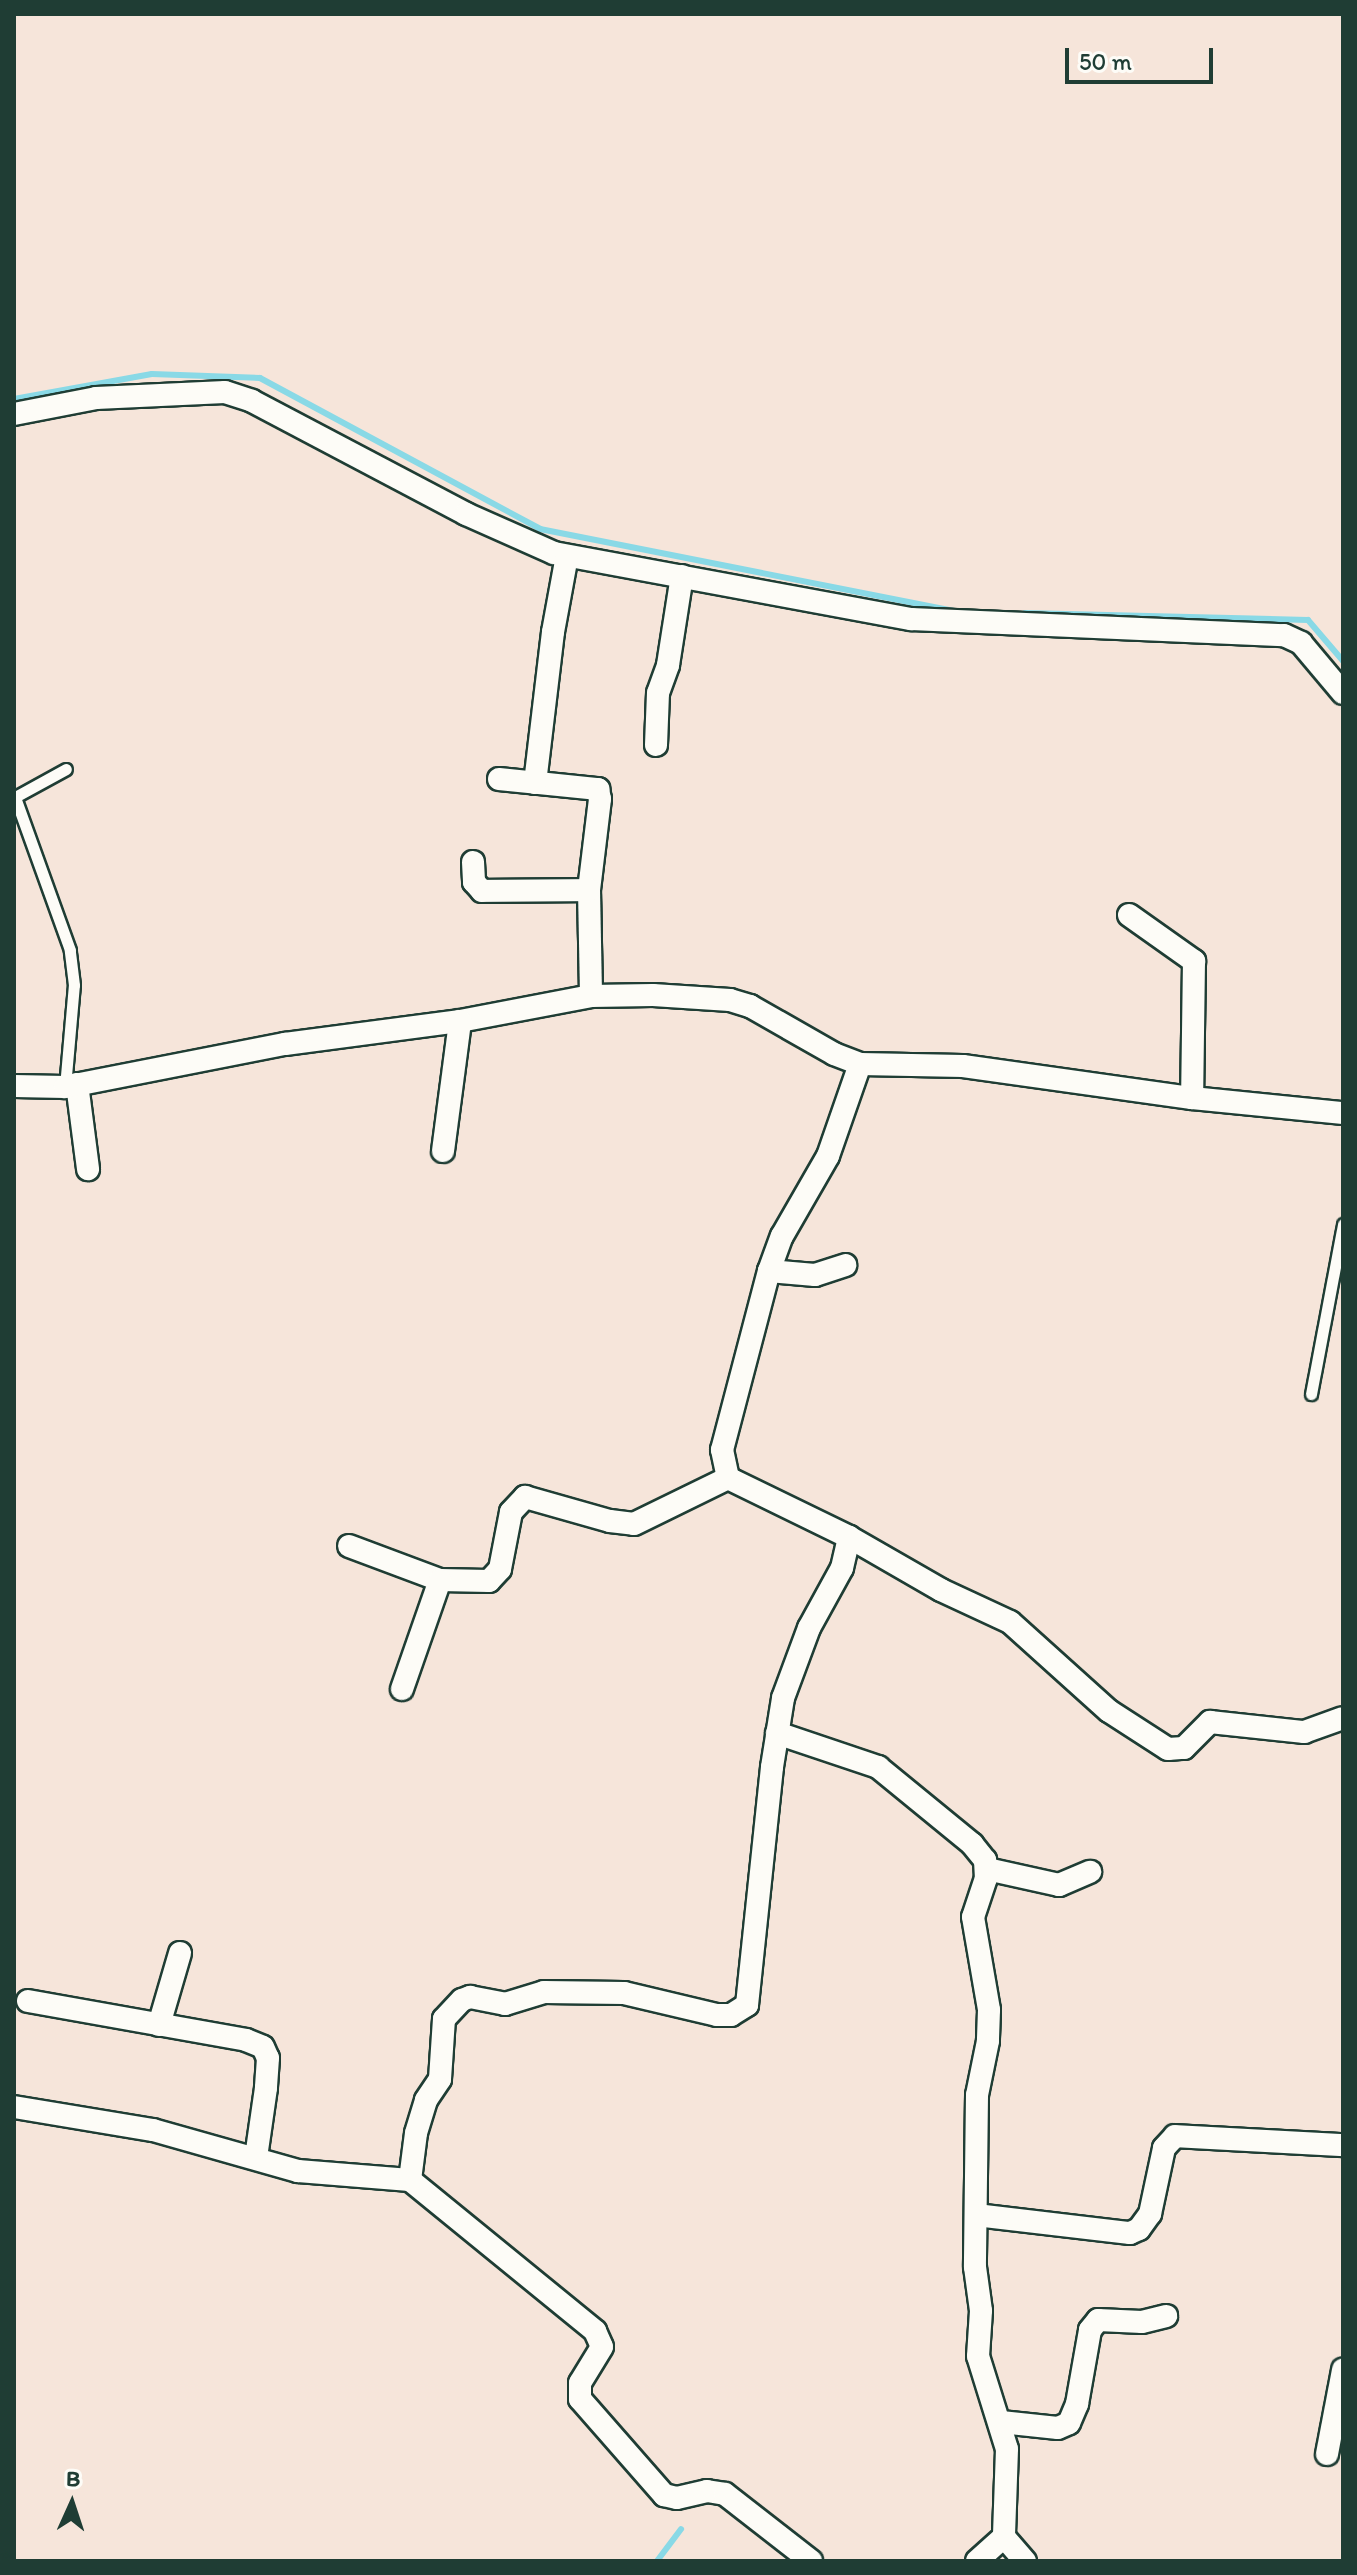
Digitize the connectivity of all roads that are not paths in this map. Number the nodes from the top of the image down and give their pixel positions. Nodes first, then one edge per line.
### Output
1 (14, 414) edge
2 (567, 556) junction
3 (682, 576) junction
4 (1343, 693) edge
5 (656, 745) dead end
6 (66, 769) dead end
7 (499, 779) dead end
8 (535, 783) junction
9 (15, 797) edge
10 (473, 862) dead end
11 (589, 890) junction
12 (1129, 915) dead end
13 (591, 996) junction
14 (460, 1021) junction
15 (860, 1064) junction
16 (71, 1085) junction
17 (14, 1086) edge
18 (1192, 1098) junction
19 (1343, 1113) edge
20 (443, 1151) dead end
21 (88, 1169) dead end
22 (1343, 1224) edge
23 (845, 1265) dead end
24 (769, 1271) junction
25 (1311, 1394) dead end
26 (728, 1478) junction
27 (849, 1537) junction
28 (349, 1546) dead end
29 (440, 1580) junction
30 (402, 1689) dead end
31 (1343, 1718) edge
32 (777, 1733) junction
33 (987, 1869) junction
34 (1090, 1872) dead end
35 (180, 1953) dead end
36 (28, 2001) dead end
37 (159, 2025) junction
38 (14, 2107) edge
39 (1343, 2145) edge
40 (256, 2157) junction
41 (410, 2180) junction
42 (976, 2215) junction
43 (1166, 2316) dead end
44 (1343, 2370) edge
45 (1001, 2422) junction
46 (1327, 2454) dead end
47 (1004, 2537) junction
48 (811, 2561) edge
49 (977, 2561) edge
50 (1025, 2561) edge

1 - 2 street
2 - 3 street
2 - 8 street
3 - 4 street
3 - 5 street
6 - 9 lane
7 - 8 street
8 - 11 street
9 - 16 lane
10 - 11 street
11 - 13 street
12 - 18 street
13 - 14 street
13 - 15 street
14 - 16 street
14 - 20 street
15 - 18 street
15 - 24 street
16 - 17 street
16 - 21 street
18 - 19 street
22 - 25 lane
23 - 24 street
24 - 26 street
26 - 27 street
26 - 29 street
27 - 31 street
27 - 32 street
28 - 29 street
29 - 30 street
32 - 33 street
32 - 41 street
33 - 34 street
33 - 42 street
35 - 37 street
36 - 37 street
37 - 40 street
38 - 40 street
39 - 42 street
40 - 41 street
41 - 48 street
42 - 45 street
43 - 45 street
44 - 46 street
45 - 47 street
47 - 49 street
47 - 50 street

